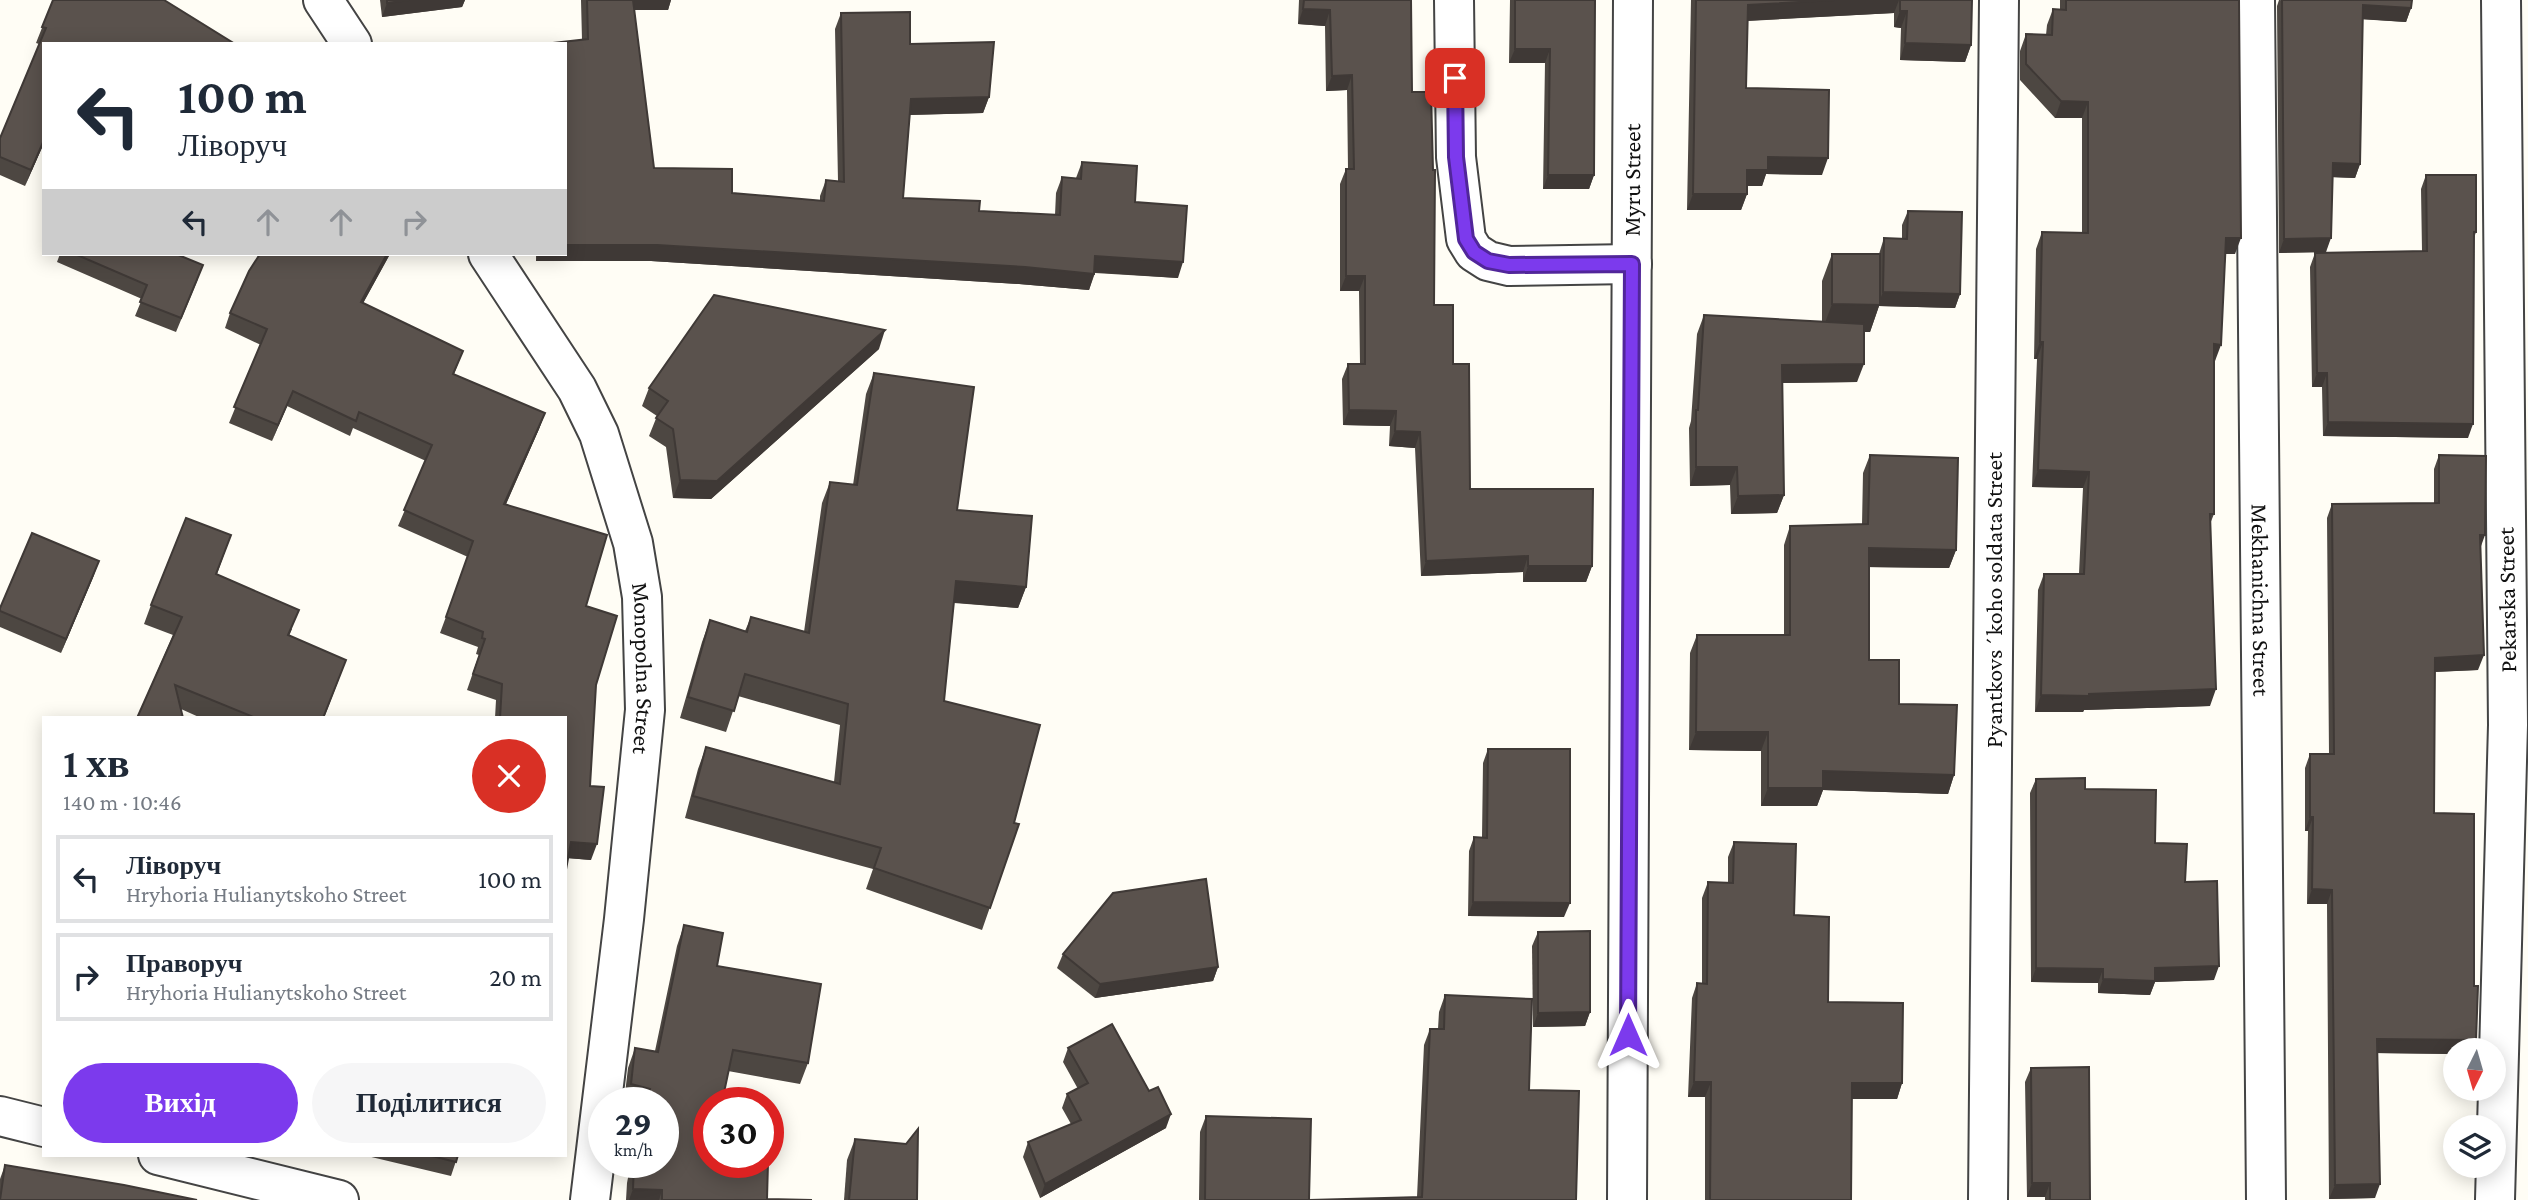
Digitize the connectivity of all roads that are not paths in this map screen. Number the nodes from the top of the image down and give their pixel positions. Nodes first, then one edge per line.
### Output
1 (324, 0) edge
2 (1454, 0) edge
3 (1633, 0) edge
4 (1999, 0) edge
5 (2255, 0) edge
6 (2501, 0) edge
7 (351, 42) edge
8 (489, 256) edge
9 (1632, 264) junction
10 (0, 1116) edge
11 (42, 1126) edge
12 (166, 1157) edge
13 (339, 1200) edge
14 (590, 1200) edge
15 (1627, 1200) edge
16 (1988, 1200) edge
17 (2266, 1200) edge
18 (2495, 1200) edge

1 - 7 street
2 - 9 street
3 - 9 street, Myru Street
4 - 16 street, Pyantkovsʹkoho soldata Street
5 - 17 street, Mekhanichna Street
6 - 18 street, Pekarska Street
8 - 14 street, Monopolna Street
9 - 15 street, Myru Street
10 - 11 street
12 - 13 street

